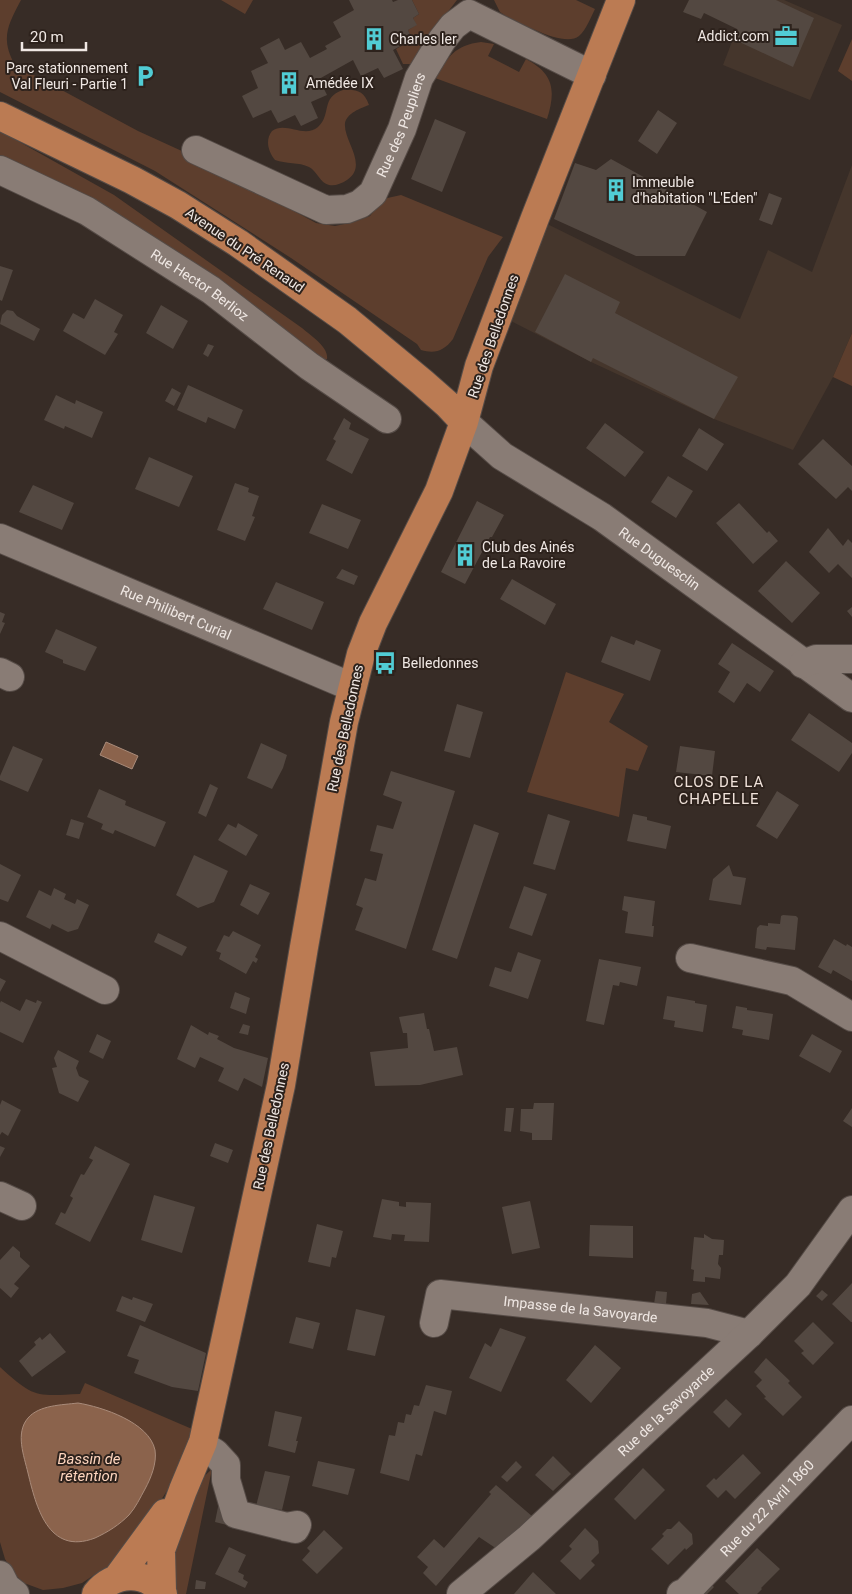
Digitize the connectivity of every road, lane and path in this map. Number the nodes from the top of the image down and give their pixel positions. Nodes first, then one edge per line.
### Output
1 (621, 0) edge
2 (470, 7) edge
3 (592, 75) junction
4 (0, 116) edge
5 (196, 150) dead end
6 (0, 170) edge
7 (387, 419) dead end
8 (464, 422) junction
9 (0, 538) edge
10 (852, 658) edge
11 (804, 664) junction
12 (352, 687) junction
13 (852, 698) edge
14 (0, 936) edge
15 (690, 958) dead end
16 (105, 990) dead end
17 (852, 1017) edge
18 (852, 1210) edge
19 (434, 1323) dead end
20 (749, 1334) junction
21 (852, 1420) edge
22 (202, 1445) junction
23 (183, 1490) junction
24 (286, 1527) dead end
25 (118, 1577) junction
26 (162, 1593) edge
27 (96, 1594) edge
28 (461, 1594) edge
29 (681, 1594) edge

1 - 3 main road, Rue des Belledonnes
2 - 3 street, Rue des Peupliers
2 - 5 street, Rue des Peupliers
3 - 8 main road, Rue des Belledonnes
4 - 8 main road, Avenue du Pré Renaud
6 - 7 street, Rue Hector Berlioz
8 - 11 street, Rue Duguesclin
8 - 12 main road, Rue des Belledonnes
9 - 12 street, Rue Philibert Curial
10 - 11 street
11 - 13 street, Rue Duguesclin
12 - 22 main road, Rue des Belledonnes
14 - 16 street
15 - 17 street
18 - 20 street, Rue de la Savoyarde
19 - 20 street, Impasse de la Savoyarde
20 - 28 street, Rue de la Savoyarde
21 - 29 street, Rue du 22 Avril 1860
22 - 23 main road, Rue des Belledonnes
22 - 24 street
23 - 25 main road, Rue des Belledonnes
23 - 26 main road, Rue des Belledonnes
25 - 26 main road
25 - 27 main road, Rue des Belledonnes

